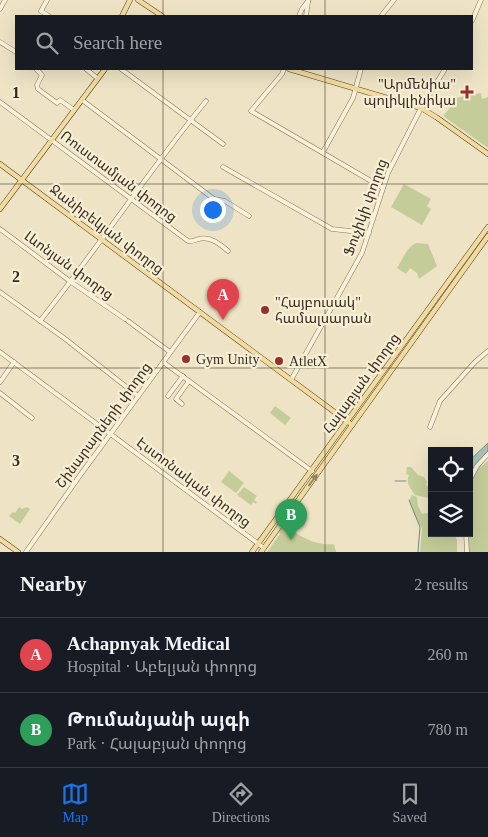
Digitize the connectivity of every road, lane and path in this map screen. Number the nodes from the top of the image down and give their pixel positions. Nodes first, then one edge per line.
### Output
1 (5, 0) edge
2 (47, 0) edge
3 (130, 0) edge
4 (138, 0) edge
5 (394, 0) edge
6 (481, 0) edge
7 (309, 1) edge
8 (0, 9) edge
9 (47, 15) edge
10 (122, 15) edge
11 (160, 15) edge
12 (299, 15) edge
13 (306, 15) edge
14 (382, 15) edge
15 (473, 19) edge
16 (0, 42) edge
17 (15, 51) edge
18 (37, 70) edge
19 (87, 70) edge
20 (104, 70) edge
21 (123, 70) edge
22 (284, 70) edge
23 (293, 70) edge
24 (360, 70) edge
25 (444, 70) edge
26 (98, 78) junction
27 (356, 89) junction
28 (82, 100) junction
29 (206, 101) dead end
30 (0, 102) edge
31 (421, 108) junction
32 (74, 110) junction
33 (190, 120) junction
34 (52, 140) junction
35 (223, 144) dead end
36 (323, 152) junction
37 (488, 153) edge
38 (160, 158) junction
39 (0, 164) edge
40 (223, 167) dead end
41 (21, 180) junction
42 (383, 188) junction
43 (130, 199) junction
44 (0, 209) edge
45 (249, 216) dead end
46 (488, 227) edge
47 (0, 229) edge
48 (368, 233) junction
49 (488, 236) edge
50 (102, 240) junction
51 (228, 251) dead end
52 (71, 282) junction
53 (0, 292) edge
54 (200, 312) junction
55 (40, 321) junction
56 (417, 330) junction
57 (488, 351) edge
58 (0, 352) edge
59 (170, 352) junction
60 (14, 362) junction
61 (163, 362) junction
62 (183, 376) junction
63 (291, 380) junction
64 (189, 381) junction
65 (0, 382) edge
66 (370, 389) junction
67 (0, 393) edge
68 (374, 393) junction
69 (138, 396) junction
70 (168, 396) dead end
71 (182, 404) dead end
72 (32, 418) dead end
73 (349, 423) junction
74 (430, 427) dead end
75 (111, 434) junction
76 (488, 454) edge
77 (312, 471) junction
78 (473, 474) edge
79 (466, 537) edge
80 (0, 539) edge
81 (258, 544) junction
82 (262, 550) edge
83 (18, 552) edge
84 (26, 552) edge
85 (252, 552) edge
86 (467, 552) edge

1 - 8 street
2 - 9 street
3 - 10 main road
4 - 11 main road
5 - 14 street
6 - 15 street
7 - 12 street
7 - 13 street
16 - 17 street
18 - 32 street
19 - 26 street
20 - 26 main road
21 - 33 street
22 - 36 street
23 - 27 main road
24 - 27 street
25 - 31 street, Ֆուչիկի փողոց
26 - 28 main road
27 - 31 main road
27 - 36 street
28 - 32 main road
28 - 38 street
29 - 33 street
30 - 34 street, Ռուստամյան փողոց
31 - 37 main road
31 - 42 street, Ֆուչիկի փողոց
32 - 34 main road
33 - 35 street
33 - 38 street
34 - 41 main road
34 - 43 street, Ռուստամյան փողոց
36 - 42 street
38 - 43 street
38 - 45 street
39 - 41 main road, Ջանիբեկյան փողոց
40 - 48 street
41 - 44 main road
41 - 50 main road, Ջանիբեկյան փողոց
42 - 48 street, Ֆուչիկի փողոց
43 - 50 street
43 - 51 street, Ռուստամյան փողոց
46 - 56 main road, Հալաբյան փողոց
47 - 52 street, Լևոնյան փողոց
48 - 63 street, Ֆուչիկի փողոց
49 - 56 main road, Հալաբյան փողոց
50 - 52 street
50 - 54 main road, Ջանիբեկյան փողոց
52 - 55 street
52 - 59 street, Լևոնյան փողոց
53 - 55 street
54 - 59 street, Շինարարների փողոց
54 - 63 main road, Ջանիբեկյան փողոց
55 - 69 street
56 - 66 main road, Հալաբյան փողոց
56 - 68 main road, Հալաբյան փողոց
57 - 74 street
58 - 60 street, Էստոնական փողոց
59 - 61 street, Շինարարների փողոց
60 - 65 street
60 - 75 street, Էստոնական փողոց
61 - 62 street
61 - 69 street, Շինարարների փողոց
62 - 64 street
62 - 70 street
63 - 73 main road, Ջանիբեկյան փողոց
64 - 71 street
64 - 77 street
66 - 68 main road
66 - 73 main road, Հալաբյան փողոց
67 - 72 street
68 - 73 main road, Հալաբյան փողոց
69 - 75 street, Շինարարների փողոց
73 - 77 main road, Հալաբյան փողոց
82 -> 73 main road, Հալաբյան փողոց
75 - 81 street, Էստոնական փողոց
75 - 84 street, Շինարարների փողոց
76 - 78 street
77 - 81 main road, Հալաբյան փողոց
79 - 86 street
80 - 83 main road
81 - 82 street, Էստոնական փողոց
81 - 85 main road, Հալաբյան փողոց

